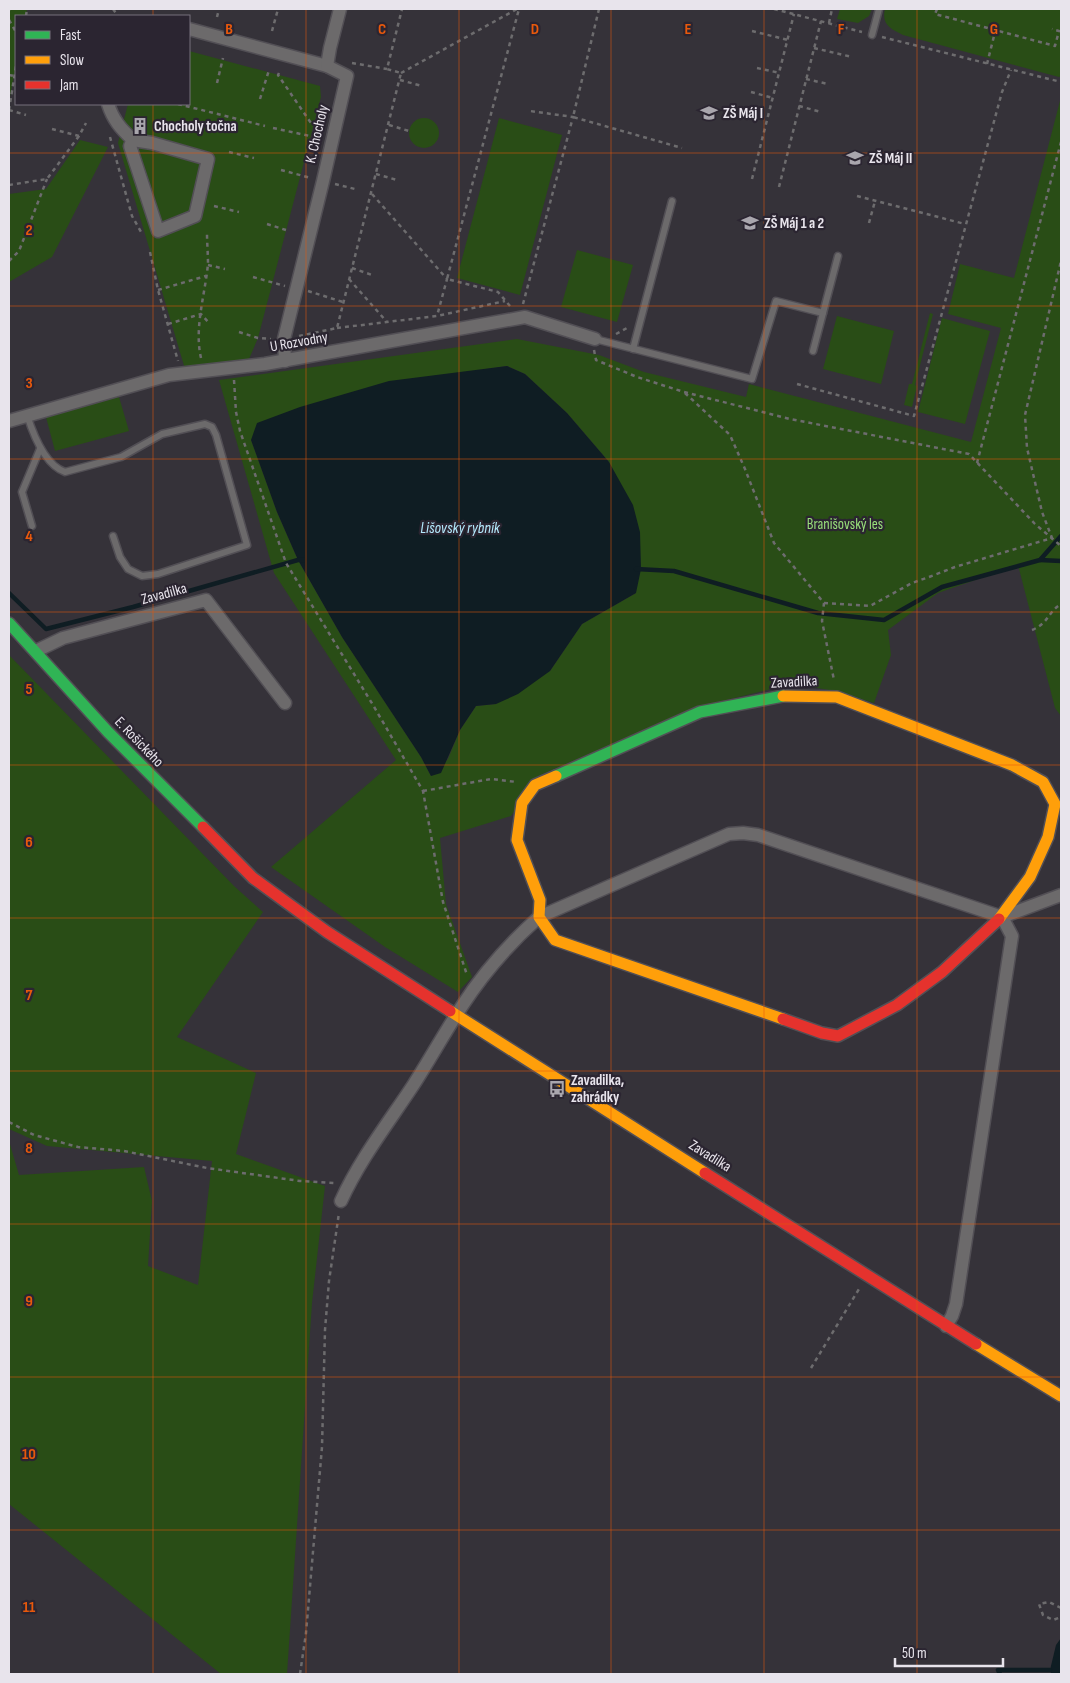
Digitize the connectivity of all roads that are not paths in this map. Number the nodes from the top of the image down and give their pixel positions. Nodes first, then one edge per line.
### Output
1 (340, 9) edge
2 (878, 9) edge
3 (190, 29) edge
4 (872, 35) road end
5 (327, 66) junction
6 (108, 105) edge
7 (133, 140) junction
8 (672, 202) dead end
9 (838, 256) dead end
10 (823, 313) junction
11 (595, 339) joint
12 (633, 349) junction
13 (813, 351) dead end
14 (285, 361) junction
15 (27, 415) junction
16 (9, 420) edge
17 (40, 449) junction
18 (32, 526) dead end
19 (113, 536) dead end
20 (9, 623) edge
21 (36, 651) junction
22 (285, 703) dead end
23 (253, 878) joint
24 (1061, 895) edge
25 (539, 917) junction
26 (1002, 917) junction
27 (456, 1015) junction
28 (341, 1201) road end
29 (946, 1326) junction
30 (1061, 1396) edge

1 - 5 street
2 - 4 lane
3 - 5 street, K. Chocholy
5 - 14 street, K. Chocholy
6 - 7 street
7 - 7 street
8 - 12 lane
9 - 10 lane
10 - 12 lane
10 - 13 lane
11 - 12 lane
11 - 14 street, U Rozvodny
14 - 15 street, U Rozvodny
15 - 16 street, U Rozvodny
15 - 17 lane
17 - 18 lane
17 - 19 lane
20 - 21 street, E. Rošického
21 - 22 street, Zavadilka
21 - 23 street, E. Rošického
23 - 27 street, Zavadilka
24 - 26 street, Zavadilka
25 - 26 street
25 - 26 street, Zavadilka
25 - 26 street, Zavadilka
25 - 27 street
26 - 29 street
27 - 28 street
27 - 29 street, Zavadilka
29 - 30 street, Zavadilka

